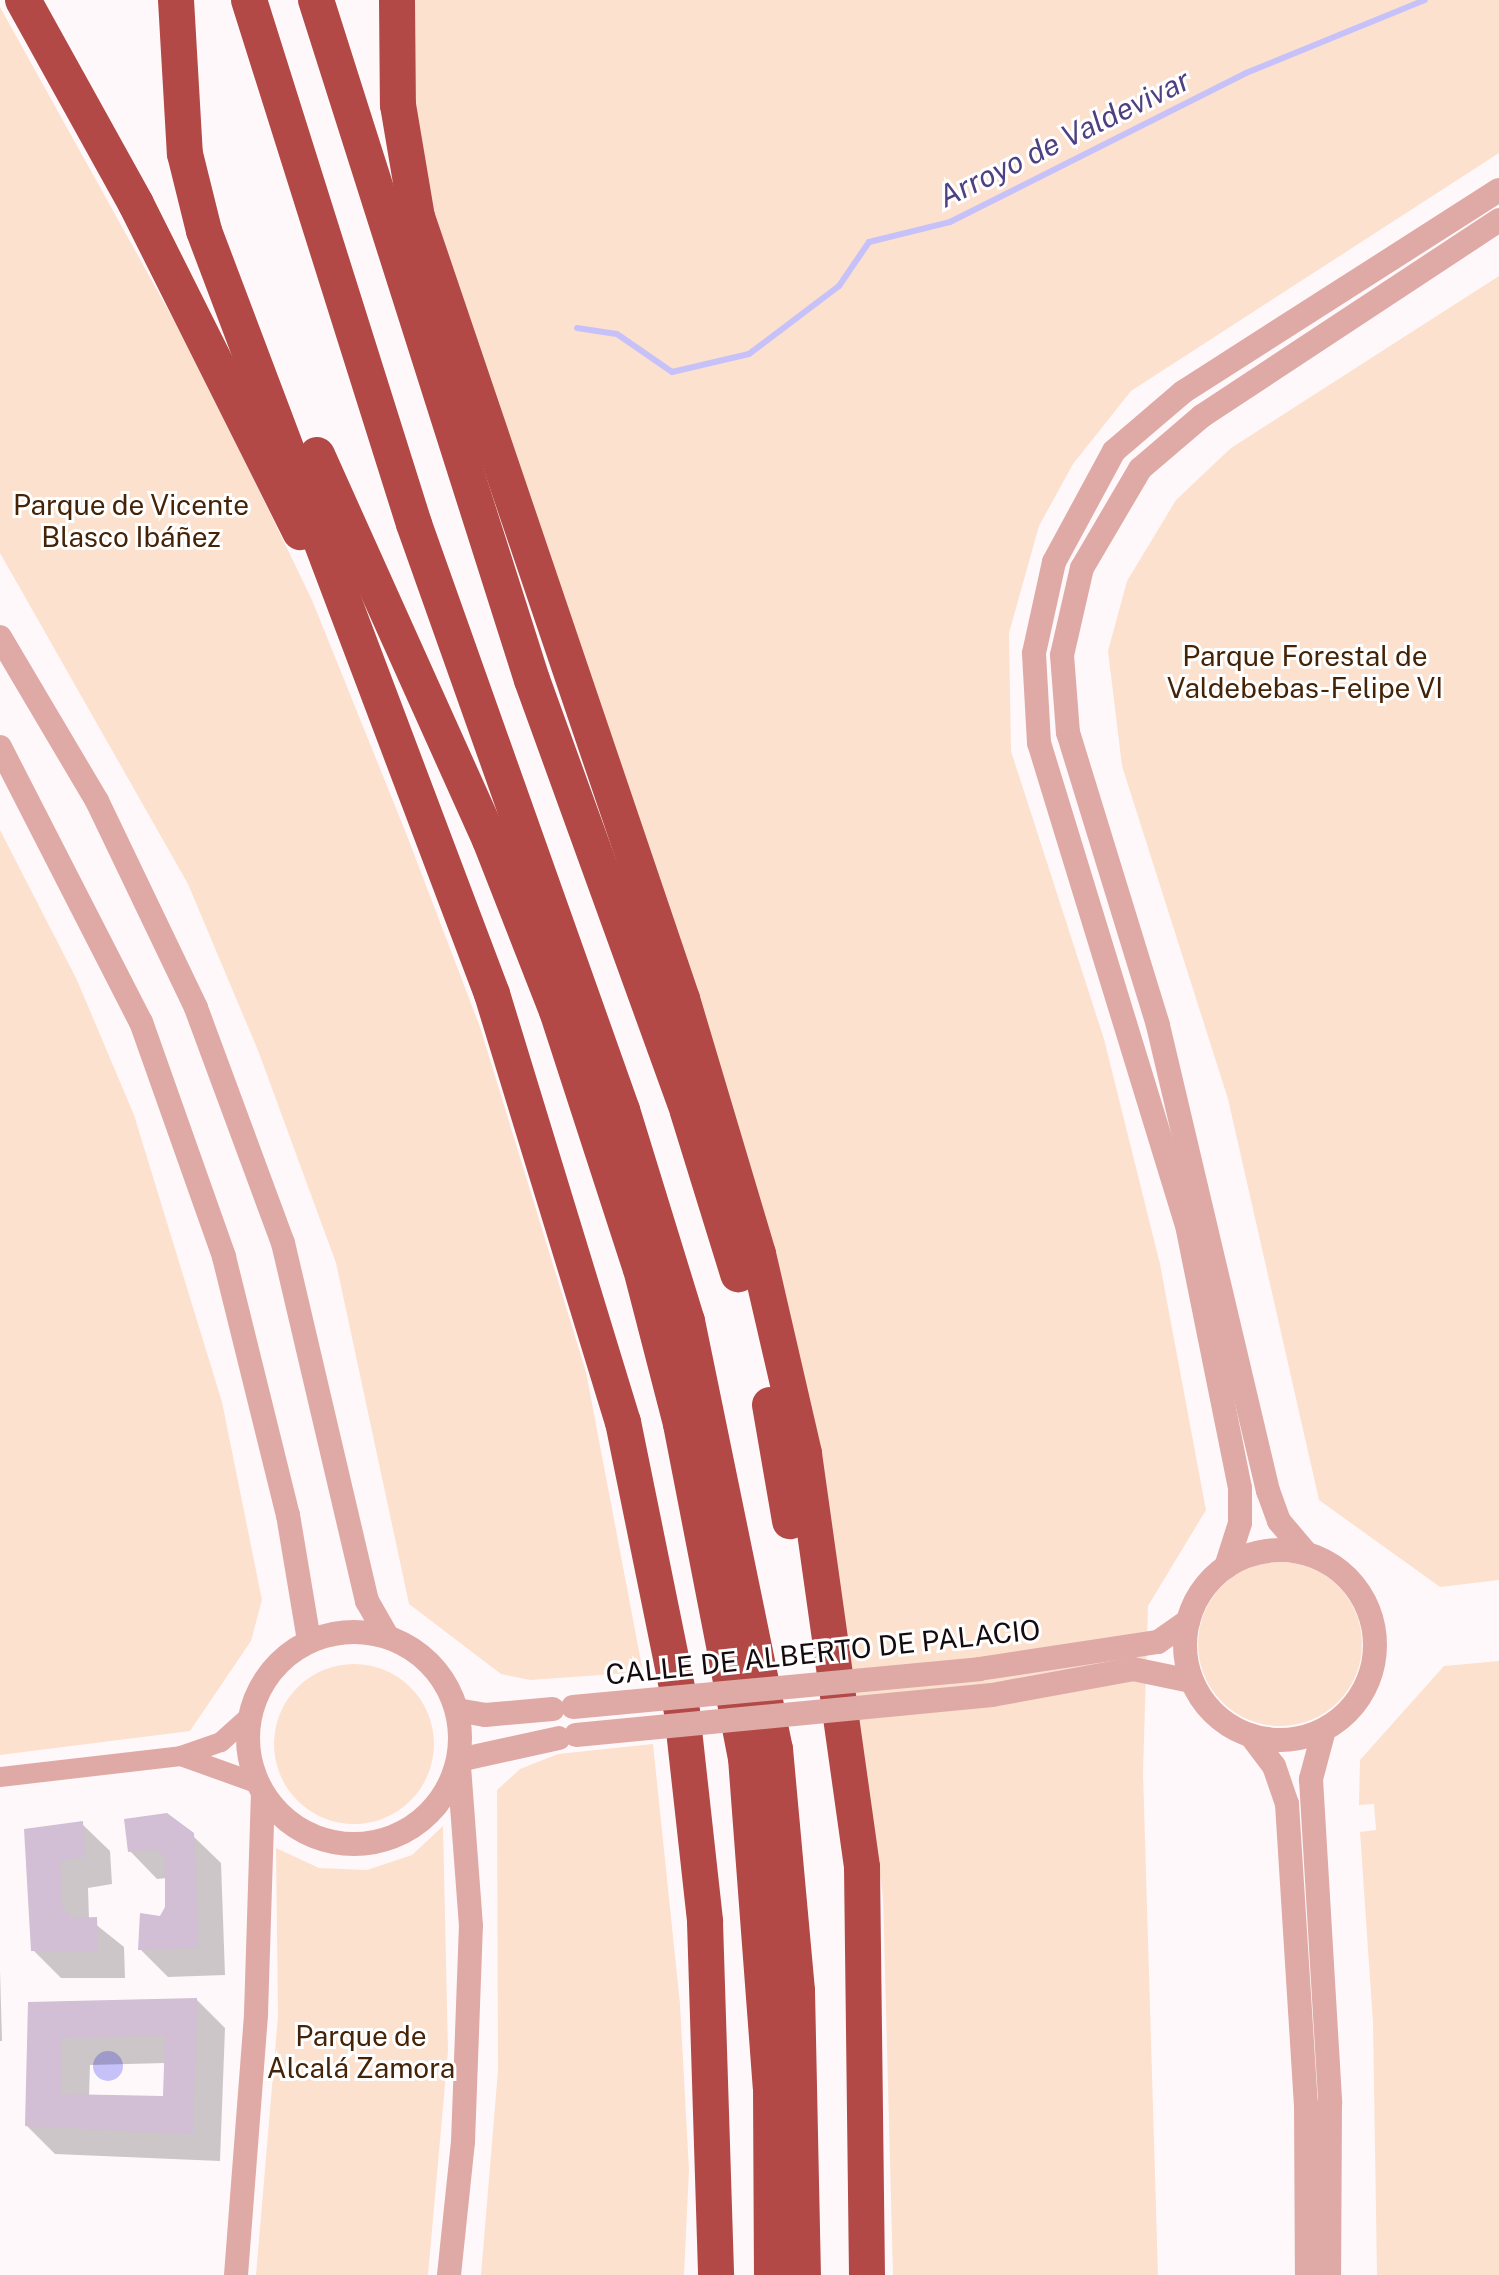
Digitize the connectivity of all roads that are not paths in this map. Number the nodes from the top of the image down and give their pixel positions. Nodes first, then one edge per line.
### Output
1 (23, 0) edge
2 (34, 0) edge
3 (176, 0) edge
4 (225, 0) edge
5 (249, 0) edge
6 (316, 0) edge
7 (397, 0) edge
8 (67, 78) junction
9 (182, 100) junction
10 (1499, 190) edge
11 (1499, 220) edge
12 (353, 331) junction
13 (0, 637) edge
14 (0, 747) edge
15 (430, 830) junction
16 (1306, 1553) junction
17 (1226, 1567) junction
18 (1188, 1621) junction
19 (387, 1636) junction
20 (309, 1641) junction
21 (1191, 1681) junction
22 (457, 1710) junction
23 (248, 1718) junction
24 (1324, 1730) junction
25 (1252, 1737) junction
26 (181, 1756) junction
27 (458, 1761) junction
28 (0, 1777) edge
29 (259, 1789) junction
30 (860, 1993) junction
31 (236, 2275) edge
32 (449, 2275) edge
33 (716, 2275) edge
34 (772, 2275) edge
35 (803, 2275) edge
36 (867, 2275) edge
37 (1307, 2275) edge
38 (1329, 2275) edge

1 - 8 highway
2 - 8 highway
3 - 9 highway
4 - 12 highway
5 - 12 highway
6 - 30 highway
7 - 30 highway
8 - 15 highway
9 - 15 highway
9 - 34 highway
10 - 17 street
11 - 16 street
12 - 35 highway
13 - 19 street
14 - 20 street
15 - 33 highway
16 - 17 street
16 - 24 street
17 - 18 street
18 - 21 street
18 - 22 street, CALLE DE ALBERTO DE PALACIO, bridge
19 - 20 street
19 - 22 street
20 - 23 street
21 - 25 street
21 - 27 street, CALLE DE ALBERTO DE PALACIO, bridge
22 - 27 street
23 - 26 street
23 - 29 street
24 - 25 street
24 - 38 street
25 - 37 street
26 - 28 street
26 - 29 street
27 - 29 street
27 - 32 street
29 - 31 street
30 - 36 highway

